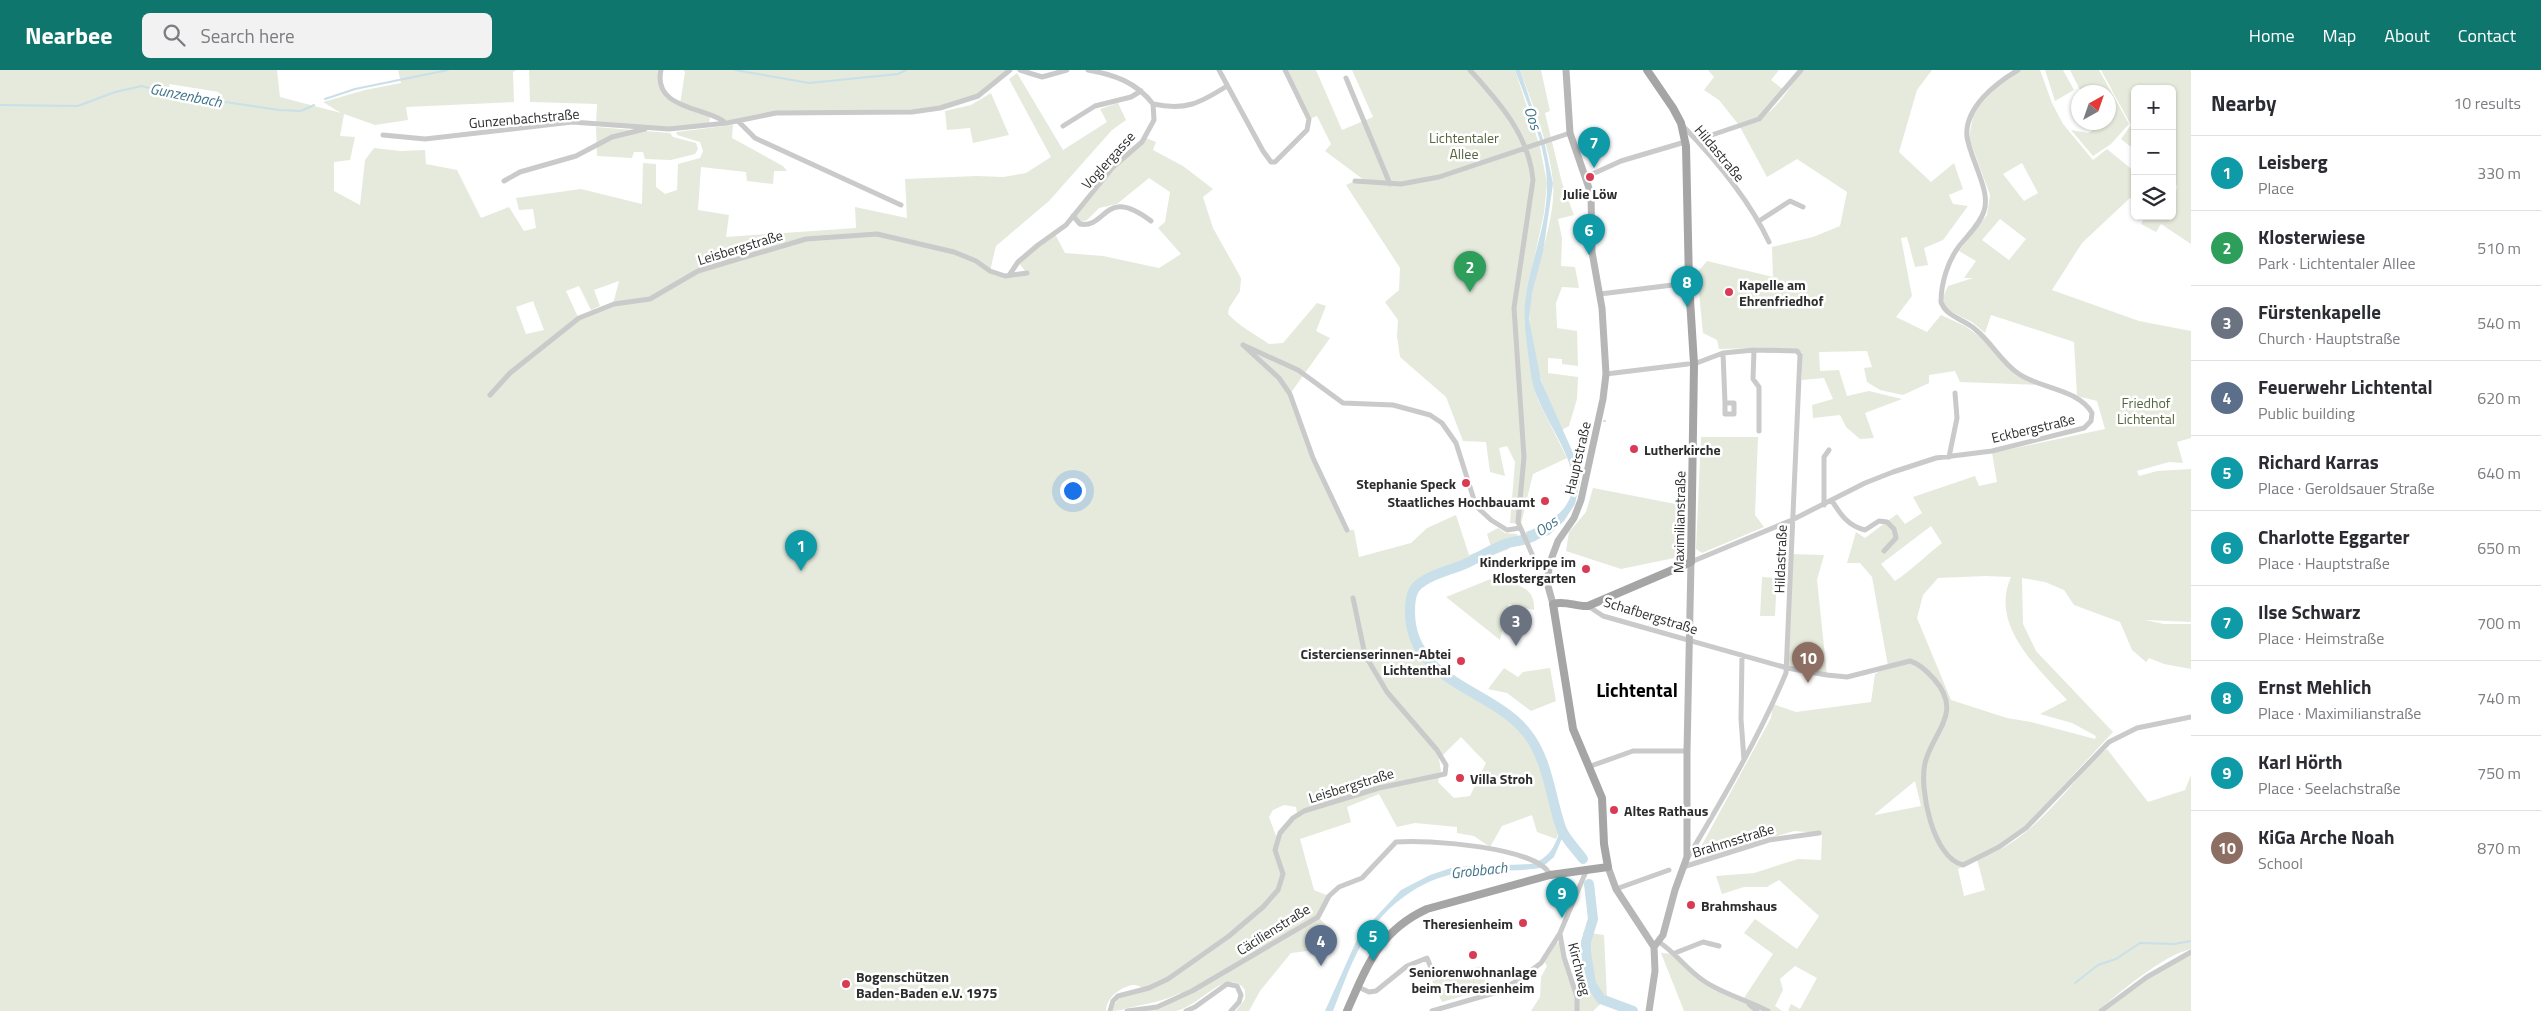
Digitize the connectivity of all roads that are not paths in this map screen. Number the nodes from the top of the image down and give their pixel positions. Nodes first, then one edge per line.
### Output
1 (661, 70) edge
2 (1010, 70) edge
3 (1020, 70) edge
4 (1067, 70) edge
5 (1089, 70) edge
6 (1219, 70) edge
7 (1285, 70) edge
8 (1470, 70) edge
9 (1566, 70) edge
10 (1648, 70) edge
11 (1801, 70) edge
12 (2018, 70) edge
13 (1346, 78) dead end
14 (1227, 86) junction
15 (1142, 91) junction
16 (1153, 104) junction
17 (738, 120) junction
18 (727, 123) junction
19 (1681, 124) junction
20 (1063, 126) dead end
21 (645, 128) junction
22 (1570, 133) junction
23 (383, 135) dead end
24 (1697, 140) junction
25 (1685, 142) junction
26 (1526, 147) junction
27 (1586, 177) junction
28 (504, 181) dead end
29 (1355, 181) dead end
30 (1390, 184) junction
31 (901, 205) dead end
32 (1803, 207) dead end
33 (1074, 216) junction
34 (1151, 221) dead end
35 (1759, 221) junction
36 (1769, 242) dead end
37 (1026, 272) dead end
38 (1010, 274) junction
39 (1689, 283) junction
40 (1600, 294) junction
41 (1754, 350) junction
42 (1723, 353) junction
43 (1691, 364) junction
44 (1606, 374) junction
45 (1759, 387) junction
46 (1766, 389) dead end
47 (1955, 393) dead end
48 (490, 395) dead end
49 (1725, 403) dead end
50 (1759, 431) dead end
51 (1829, 450) dead end
52 (1949, 457) junction
53 (1832, 500) junction
54 (1824, 505) junction
55 (1792, 520) junction
56 (1347, 530) dead end
57 (1521, 531) junction
58 (1884, 552) dead end
59 (1691, 562) junction
60 (1548, 570) junction
61 (1353, 598) dead end
62 (1553, 604) junction
63 (1588, 606) junction
64 (1689, 640) junction
65 (1742, 655) junction
66 (1786, 668) junction
67 (2191, 717) edge
68 (1686, 751) junction
69 (1744, 760) junction
70 (1588, 767) junction
71 (1819, 833) dead end
72 (1687, 857) junction
73 (1608, 867) junction
74 (1684, 867) junction
75 (1587, 870) junction
76 (1669, 870) dead end
77 (1550, 876) junction
78 (1616, 888) junction
79 (1560, 933) junction
80 (1656, 944) junction
81 (1719, 946) dead end
82 (2191, 952) edge
83 (1676, 953) junction
84 (1434, 975) dead end
85 (1358, 987) junction
86 (1744, 998) junction
87 (1110, 1011) edge
88 (1127, 1011) edge
89 (1186, 1011) edge
90 (1231, 1011) edge
91 (1347, 1011) edge
92 (1432, 1011) edge
93 (1577, 1011) edge
94 (1649, 1011) edge
95 (1757, 1011) edge
96 (1768, 1011) edge
97 (2102, 1011) edge

1 - 18 street
2 - 17 street, Gunzenbachstraße
3 - 4 street
5 - 15 street
6 - 14 street
7 - 14 street
8 - 26 street
9 - 22 main road, Hauptstraße
10 - 19 main road, Maximilianstraße
11 - 24 street
12 - 52 street, Eckbergstraße
13 - 30 street
14 - 16 street
15 - 16 street
15 - 20 street
16 - 33 street, Voglergasse
17 - 18 street, Gunzenbachstraße
17 - 31 street
18 - 21 street, Gunzenbachstraße
19 - 24 street, Hildastraße
19 - 25 main road, Maximilianstraße
21 - 23 street, Gunzenbachstraße
21 - 28 street
22 - 26 street
22 - 27 main road, Hauptstraße
24 - 35 street, Hildastraße
25 - 27 street
25 - 39 main road, Maximilianstraße
26 - 30 street
26 - 57 street
27 - 40 main road, Hauptstraße
29 - 30 street
32 - 35 street
33 - 34 street
33 - 38 street, Voglergasse
35 - 36 street, Hildastraße
37 - 38 street, Leisbergstraße
38 - 48 street, Leisbergstraße
39 - 40 street
39 - 43 main road, Maximilianstraße
40 - 44 main road, Hauptstraße
41 - 42 street
41 - 45 street
41 - 55 street, Hildastraße
42 - 43 street
42 - 49 street
43 - 44 street
43 - 59 main road, Maximilianstraße
44 - 60 main road, Hauptstraße
45 - 46 street
45 - 50 street
47 - 52 street
51 - 54 street
52 - 53 street, Eckbergstraße
53 - 54 street, Eckbergstraße
53 - 58 street
54 - 55 street, Eckbergstraße
55 - 59 street, Eckbergstraße
55 - 66 street, Hildastraße
56 - 57 street
57 - 60 street
59 - 63 main road, Eckbergstraße
59 - 64 main road, Maximilianstraße
60 - 62 main road, Hauptstraße
61 - 87 street, Leisbergstraße
62 - 63 main road, Schafbergstraße
62 - 70 main road, Hauptstraße
63 - 64 street, Schafbergstraße
64 - 65 street, Schafbergstraße
64 - 68 main road, Maximilianstraße
65 - 66 street, Schafbergstraße
65 - 69 street
66 - 67 street, Schafbergstraße
66 - 69 street, Hildastraße
68 - 70 street
68 - 72 main road, Maximilianstraße
69 - 72 street, Hildastraße
70 - 73 main road, Hauptstraße
71 - 74 street, Brahmsstraße
72 - 74 main road, Maximilianstraße
73 - 75 main road
73 - 78 main road, Hauptstraße
74 - 80 main road, Maximilianstraße
75 - 77 main road
75 - 79 street
76 - 78 street
77 - 85 main road
77 - 88 street, Cäcilienstraße
78 - 80 main road, Hauptstraße
79 - 92 street
79 - 93 street, Kirchweg
80 - 83 street
80 - 94 main road
81 - 83 street
82 - 97 street
83 - 86 street
84 - 85 street
85 - 91 main road
86 - 95 street
86 - 96 street
89 - 90 street

